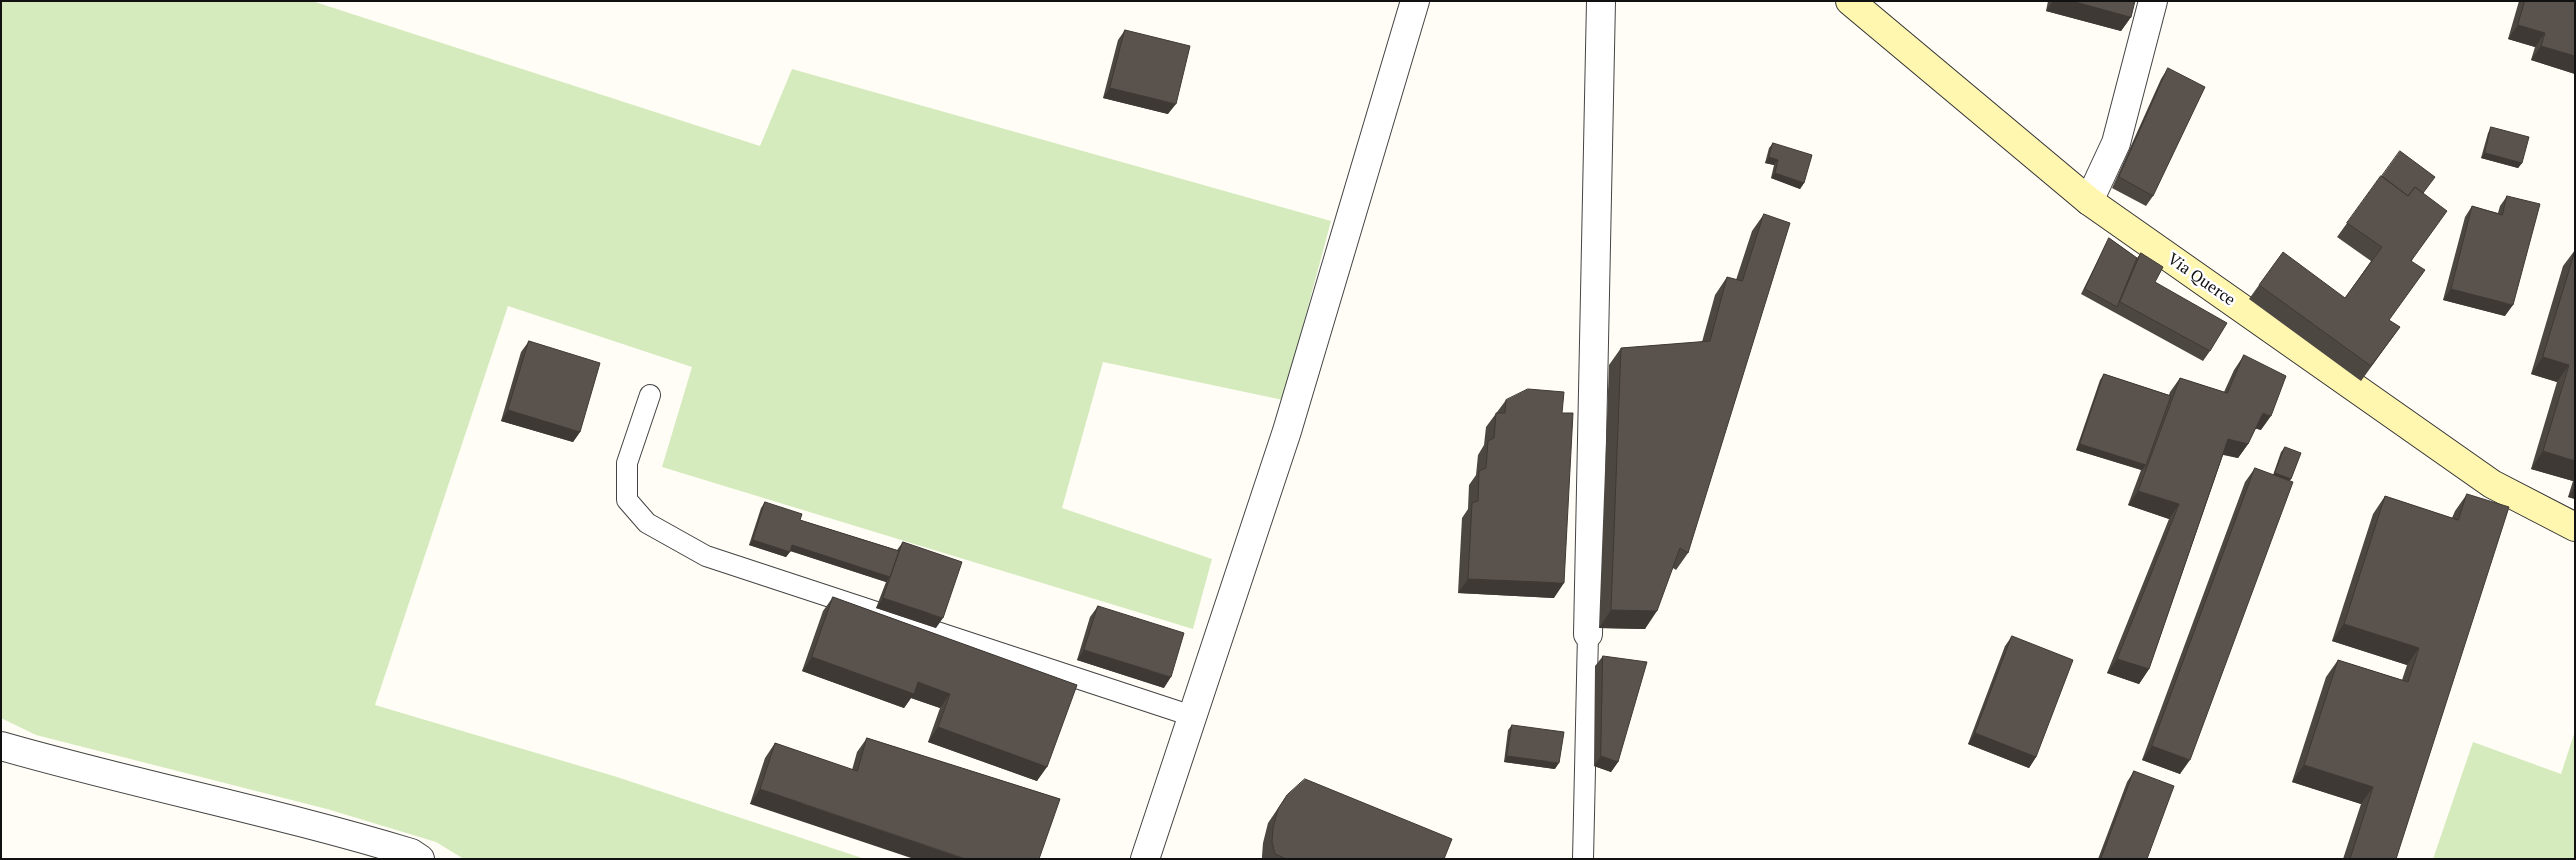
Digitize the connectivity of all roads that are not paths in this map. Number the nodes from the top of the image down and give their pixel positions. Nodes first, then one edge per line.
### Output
1 (1415, 1) edge
2 (1601, 1) edge
3 (1850, 1) edge
4 (2153, 1) edge
5 (2089, 201) junction
6 (650, 395) dead end
7 (2575, 527) edge
8 (1588, 634) joint
9 (1192, 716) junction
10 (1, 746) edge
11 (420, 859) edge
12 (1144, 859) edge
13 (1582, 859) edge

1 - 9 street
2 - 8 street
3 - 5 street, Via Querce
4 - 5 street
5 - 7 street, Via Querce
6 - 9 lane
8 - 13 lane
9 - 12 street
10 - 11 street

